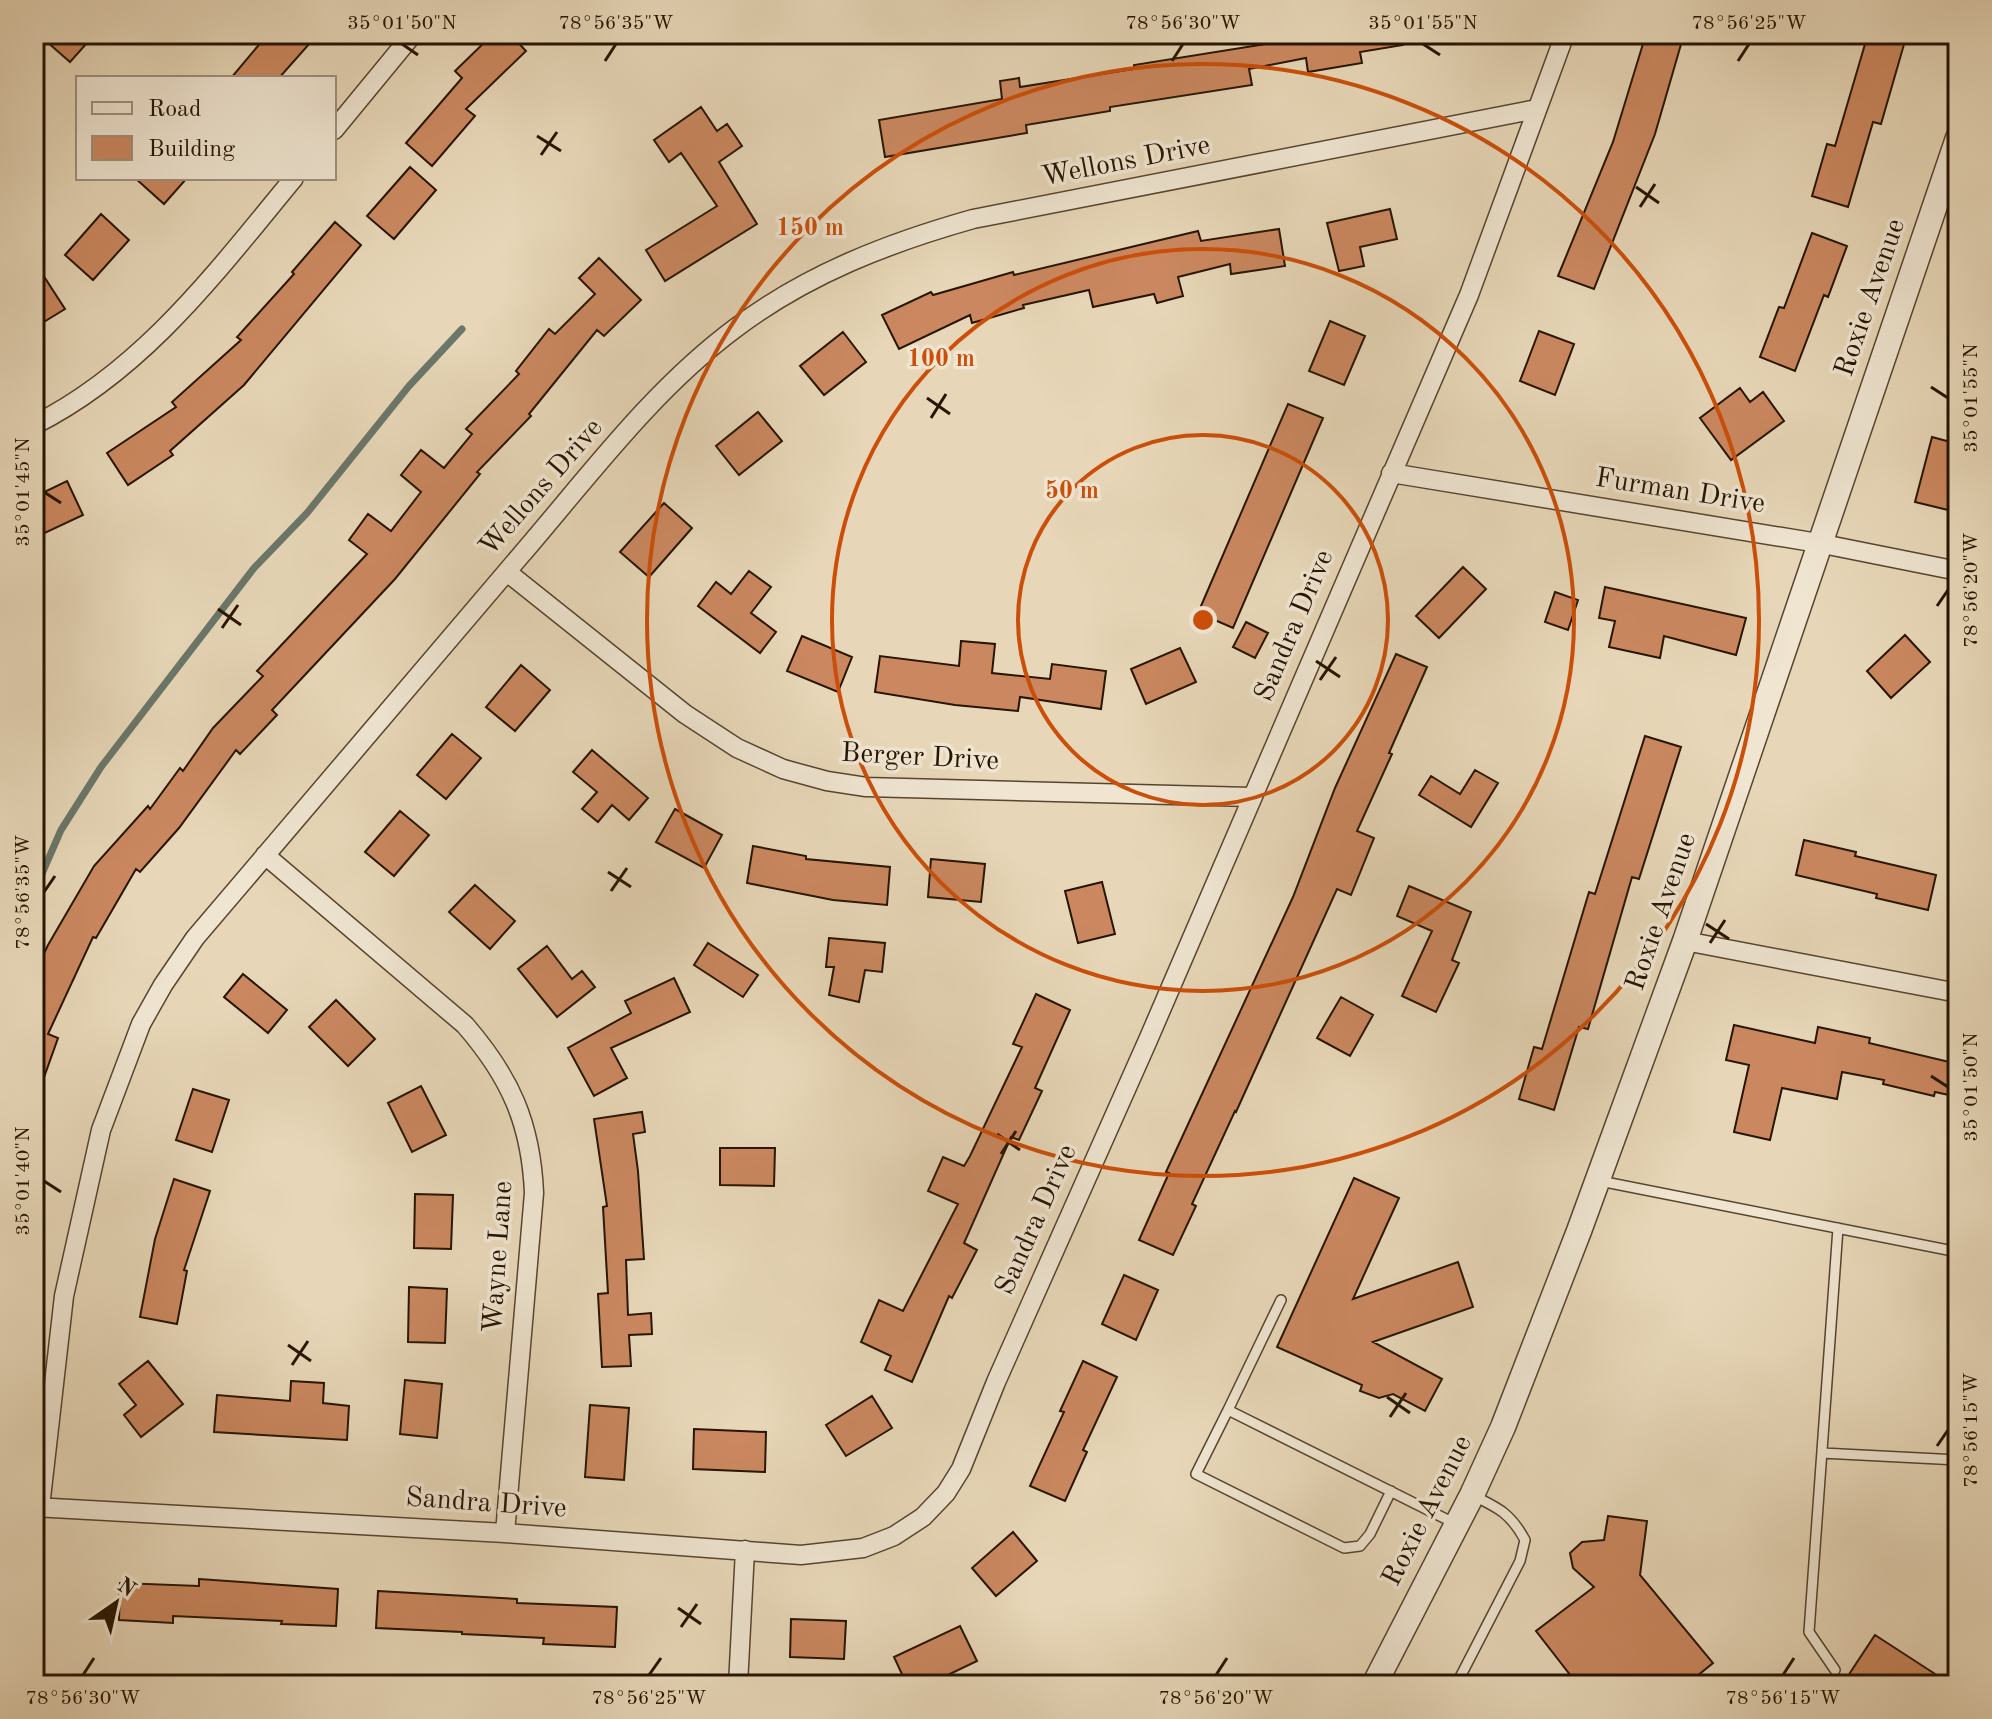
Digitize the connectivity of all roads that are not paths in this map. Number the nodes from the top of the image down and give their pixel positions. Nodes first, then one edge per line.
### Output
1 (413, 34) edge
2 (1565, 34) edge
3 (1537, 109) junction
4 (336, 128) edge
5 (1955, 154) edge
6 (292, 180) edge
7 (34, 425) edge
8 (1391, 473) junction
9 (1818, 543) junction
10 (1958, 571) edge
11 (507, 572) junction
12 (1251, 797) junction
13 (265, 855) junction
14 (1685, 941) junction
15 (1958, 993) edge
16 (1598, 1181) junction
17 (1838, 1228) junction
18 (1958, 1252) edge
19 (1281, 1300) dead end
20 (1228, 1410) junction
21 (1822, 1453) junction
22 (1958, 1460) edge
23 (1391, 1491) junction
24 (1472, 1495) junction
25 (37, 1507) edge
26 (1456, 1524) junction
27 (505, 1533) junction
28 (745, 1550) junction
29 (1835, 1670) dead end
30 (738, 1685) edge
31 (1374, 1685) edge
32 (1456, 1685) edge

1 - 4 street
2 - 3 street
3 - 8 street, Sandra Drive
3 - 11 street, Wellons Drive
5 - 9 street, Roxie Avenue
6 - 7 street
8 - 9 street, Furman Drive
8 - 12 street, Sandra Drive
9 - 10 street, Furman Drive
9 - 14 street, Roxie Avenue
11 - 12 street, Berger Drive
11 - 13 street, Wellons Drive
12 - 28 street, Sandra Drive
13 - 25 street, Wellons Drive
13 - 27 street, Wayne Lane
14 - 15 street
14 - 16 street, Roxie Avenue
16 - 17 lane
16 - 24 street, Roxie Avenue
17 - 18 lane
17 - 21 lane
19 - 20 lane
20 - 23 lane
20 - 23 lane
21 - 22 lane
21 - 29 lane
23 - 26 lane
24 - 26 street, Roxie Avenue
24 - 32 lane
25 - 27 street, Sandra Drive
26 - 31 street, Roxie Avenue
27 - 28 street, Sandra Drive
28 - 30 street

